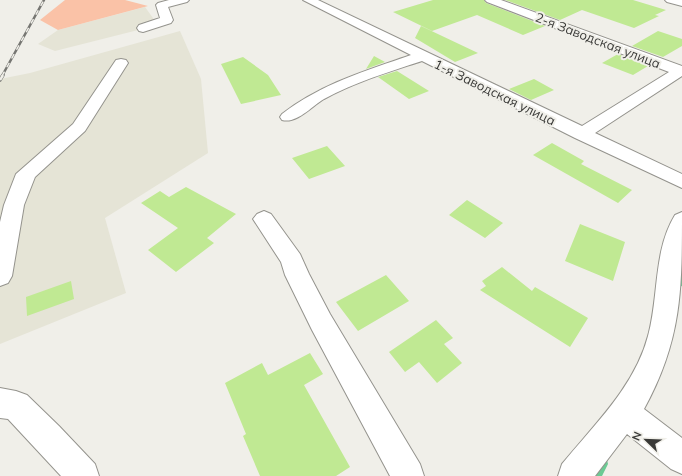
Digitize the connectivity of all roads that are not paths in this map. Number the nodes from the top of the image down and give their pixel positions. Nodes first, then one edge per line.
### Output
1 (183, 0) edge
2 (309, 0) edge
3 (491, 0) edge
4 (671, 0) edge
5 (682, 3) edge
6 (143, 28) dead end
7 (422, 56) junction
8 (121, 63) dead end
9 (681, 71) edge
10 (288, 117) dead end
11 (581, 134) junction
12 (682, 182) edge
13 (264, 219) dead end
14 (682, 220) edge
15 (0, 276) edge
16 (0, 403) edge
17 (633, 420) junction
18 (682, 458) edge
19 (83, 476) edge
20 (408, 476) edge
21 (574, 476) edge

1 - 6 street
2 - 7 street, 1-я Заводская улица
3 - 9 street, 2-я Заводская улица
4 - 5 street
7 - 10 street
7 - 11 street, 1-я Заводская улица
8 - 15 street
9 - 11 street
11 - 12 street, 1-я Заводская улица
13 - 20 street
14 - 17 street
16 - 19 street
17 - 18 street
17 - 21 street

